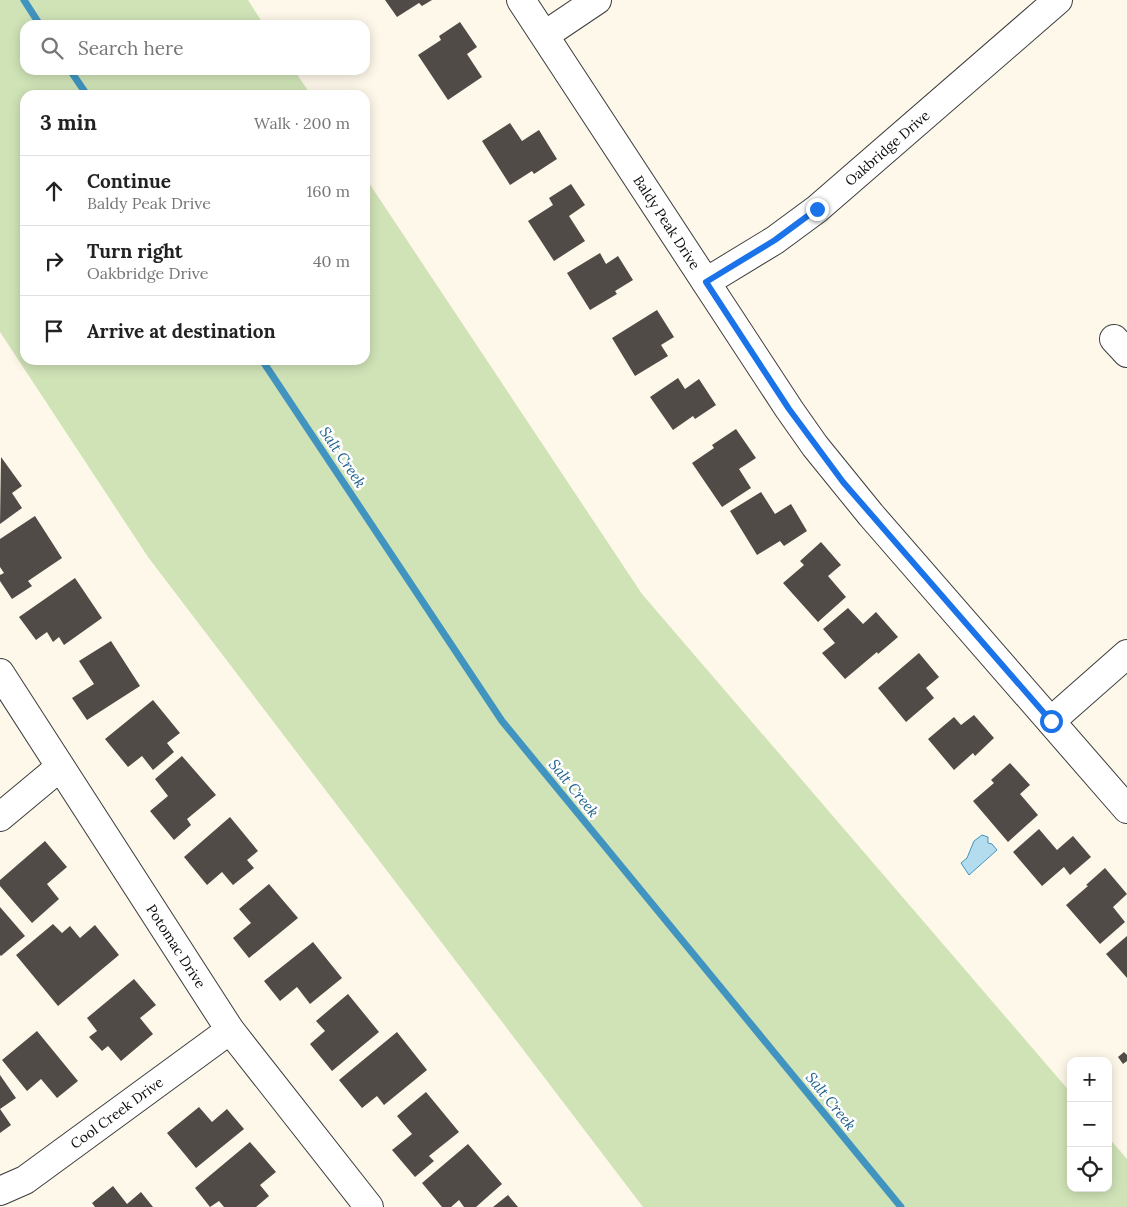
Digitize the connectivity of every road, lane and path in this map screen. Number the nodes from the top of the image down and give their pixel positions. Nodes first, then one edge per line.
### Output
1 (521, 0) edge
2 (597, 0) edge
3 (1058, 0) edge
4 (545, 35) junction
5 (706, 282) junction
6 (1127, 654) edge
7 (0, 673) edge
8 (1051, 721) junction
9 (60, 766) junction
10 (1127, 809) edge
11 (0, 817) edge
12 (230, 1030) junction
13 (0, 1191) edge
14 (370, 1207) edge

1 - 4 street, Baldy Peak Drive
2 - 4 street
3 - 5 street, Oakbridge Drive
4 - 5 street, Baldy Peak Drive
5 - 8 street, Baldy Peak Drive
6 - 8 street
7 - 9 street, Potomac Drive
8 - 10 street, Baldy Peak Drive
9 - 11 street
9 - 12 street, Potomac Drive
12 - 13 street, Cool Creek Drive
12 - 14 street, Potomac Drive

